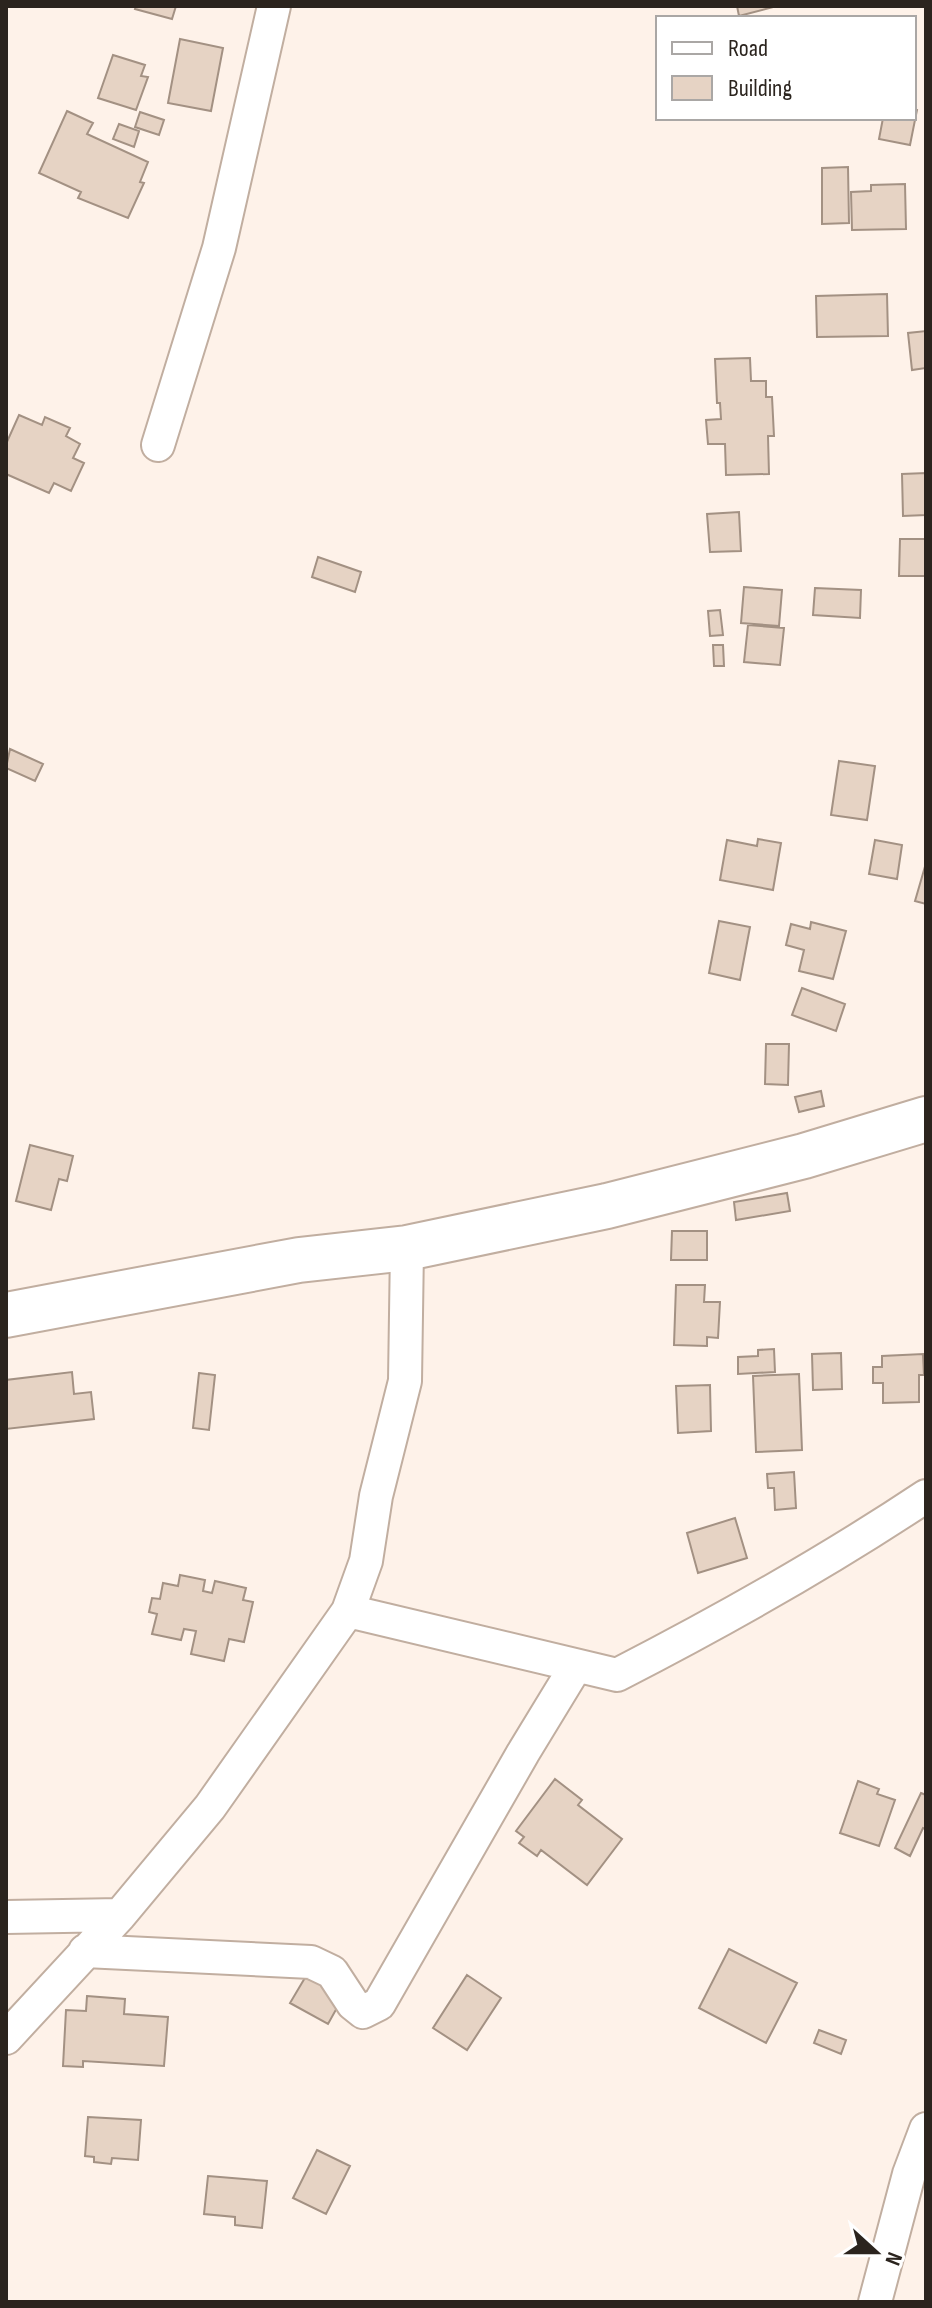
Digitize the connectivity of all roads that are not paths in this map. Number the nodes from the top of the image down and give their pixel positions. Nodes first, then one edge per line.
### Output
1 (274, 6) edge
2 (158, 445) dead end
3 (926, 1119) edge
4 (407, 1248) junction
5 (6, 1315) edge
6 (926, 1496) edge
7 (348, 1611) junction
8 (576, 1666) junction
9 (120, 1915) junction
10 (6, 1917) edge
11 (85, 1951) junction
12 (6, 2038) edge
13 (926, 2129) edge
14 (875, 2302) edge

1 - 2 street
3 - 4 street
4 - 5 street
4 - 7 street
6 - 8 street
7 - 8 street
7 - 9 street
8 - 11 street
9 - 10 street
9 - 11 street
11 - 12 street
13 - 14 street

